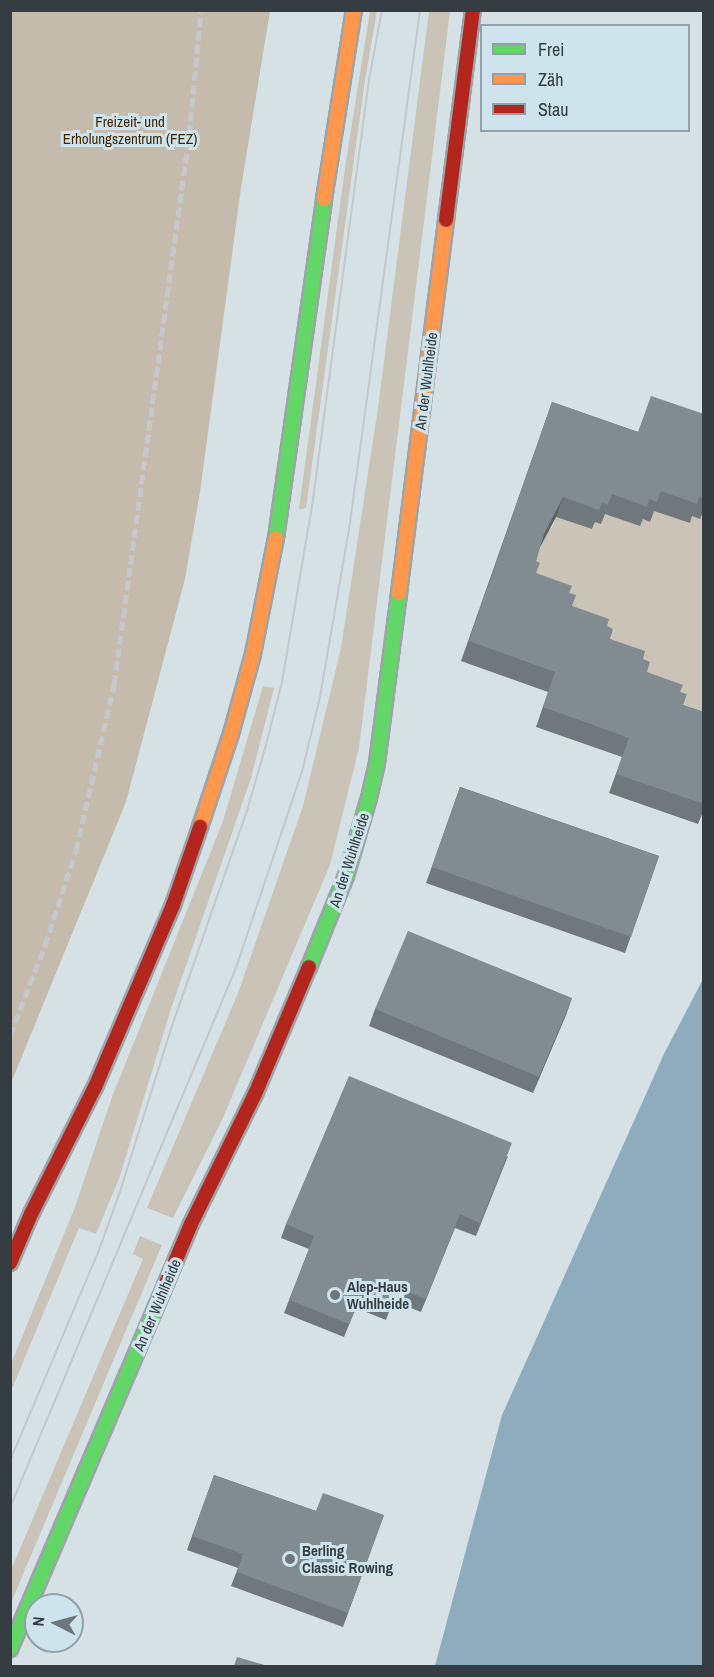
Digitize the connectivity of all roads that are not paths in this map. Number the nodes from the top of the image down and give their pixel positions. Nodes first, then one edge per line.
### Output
1 (354, 10) edge
2 (473, 10) edge
3 (10, 1263) edge
4 (10, 1649) edge

1 - 3 main road
2 - 4 main road, An der Wuhlheide

